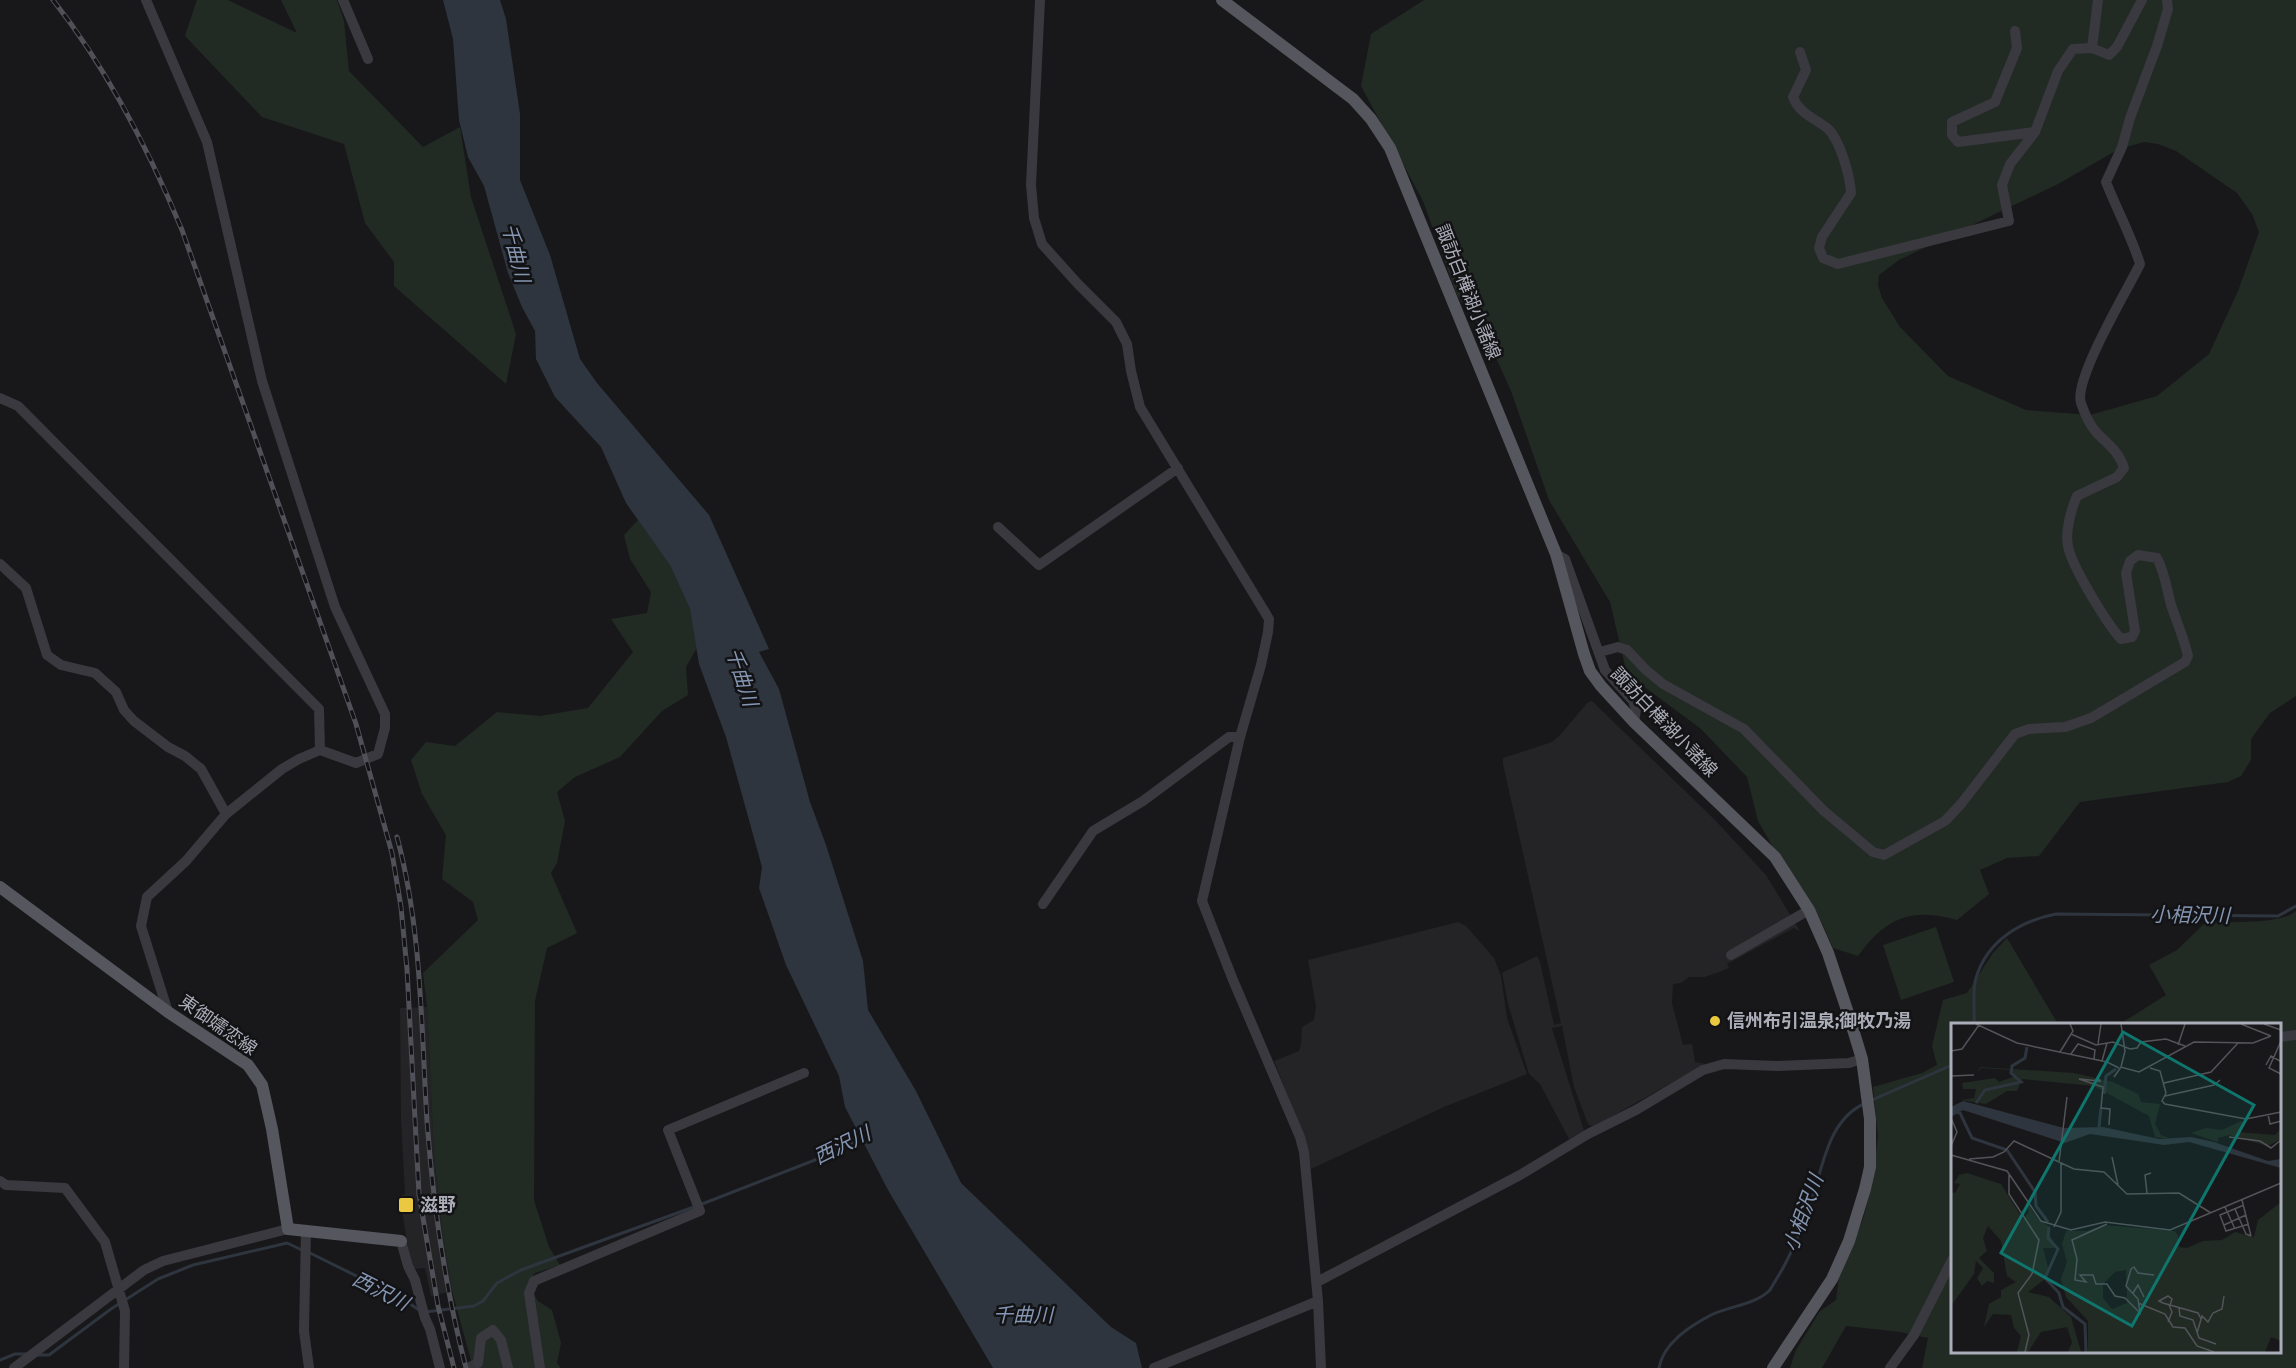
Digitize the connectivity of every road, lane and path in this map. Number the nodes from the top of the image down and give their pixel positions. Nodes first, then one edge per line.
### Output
1 (146, 0) edge
2 (343, 0) edge
3 (1040, 0) edge
4 (1222, 0) edge
5 (2098, 0) edge
6 (2142, 0) edge
7 (2167, 0) edge
8 (2015, 31) dead end
9 (2092, 48) junction
10 (1800, 52) dead end
11 (368, 59) dead end
12 (2035, 132) junction
13 (0, 398) edge
14 (1178, 468) junction
15 (998, 527) dead end
16 (1556, 554) junction
17 (0, 564) edge
18 (1600, 652) junction
19 (1634, 722) junction
20 (1240, 737) junction
21 (320, 750) junction
22 (226, 814) junction
23 (0, 887) edge
24 (1043, 904) dead end
25 (1809, 910) junction
26 (1731, 956) dead end
27 (168, 1012) junction
28 (2296, 1035) edge
29 (2281, 1037) edge
30 (1862, 1059) junction
31 (804, 1073) dead end
32 (0, 1181) edge
33 (288, 1228) junction
34 (306, 1230) junction
35 (401, 1240) joint
36 (1951, 1264) edge
37 (1317, 1282) junction
38 (121, 1292) junction
39 (1318, 1300) junction
40 (478, 1364) dead end
41 (14, 1368) edge
42 (124, 1368) edge
43 (309, 1368) edge
44 (440, 1368) edge
45 (508, 1368) edge
46 (540, 1368) edge
47 (1154, 1368) edge
48 (1321, 1368) edge
49 (1773, 1368) edge
50 (1890, 1368) edge

1 - 21 street
2 - 11 street
3 - 14 street
4 - 16 main road, 諏訪白樺湖小諸線
5 - 9 street
6 - 9 street
7 - 18 street
8 - 12 street
9 - 12 street
10 - 12 street
13 - 21 street
14 - 15 street
14 - 20 street
16 - 18 street
16 - 19 main road, 諏訪白樺湖小諸線
17 - 22 street
18 - 19 street
19 - 25 main road, 諏訪白樺湖小諸線
20 - 24 street
20 - 37 street
21 - 22 street
22 - 27 street
23 - 27 main road, 東御嬬恋線
25 - 26 street
25 - 30 main road, 諏訪白樺湖小諸線
27 - 33 main road, 東御嬬恋線
28 - 29 street
30 - 37 street
30 - 49 main road, 諏訪白樺湖小諸線
31 - 46 street
32 - 38 street
33 - 34 main road
33 - 38 street
34 - 35 main road
34 - 43 street
35 - 44 street
36 - 50 street
37 - 39 street
38 - 41 street
38 - 42 street
39 - 47 street
39 - 48 street
40 - 45 street

